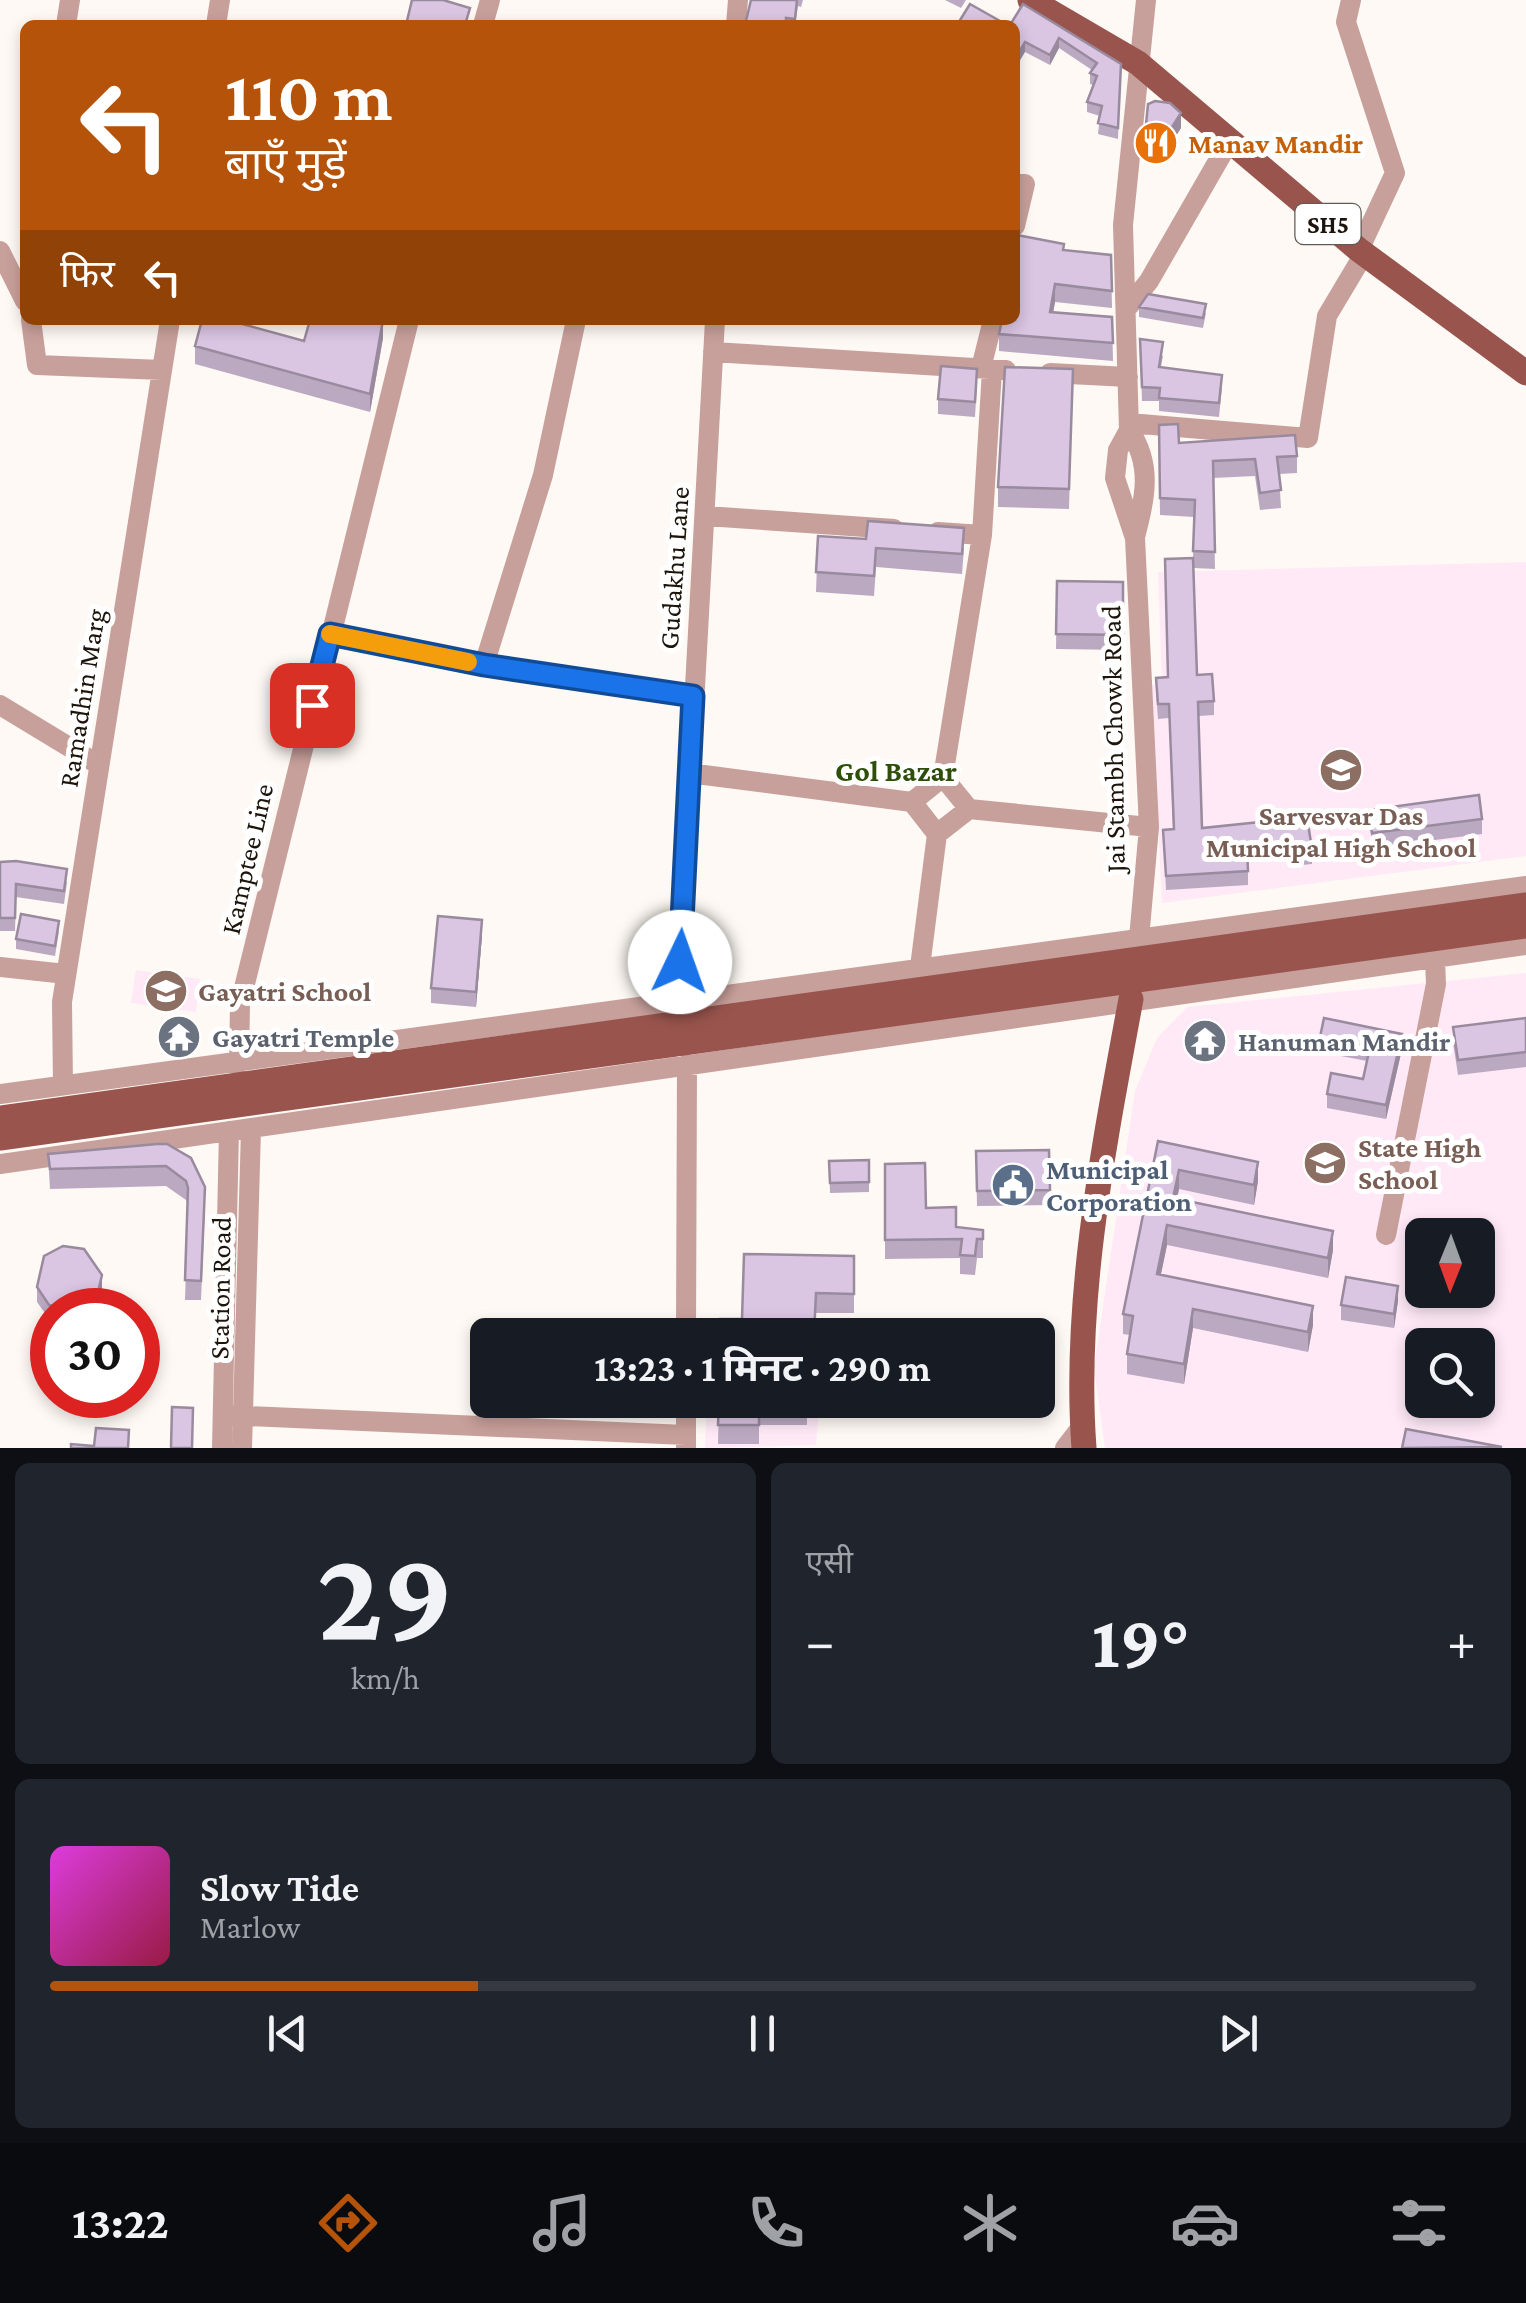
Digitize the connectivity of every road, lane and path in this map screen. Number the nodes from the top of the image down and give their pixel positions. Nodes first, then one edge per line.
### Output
1 (1030, 0) edge
2 (1146, 0) edge
3 (1351, 0) edge
4 (1138, 63) junction
5 (1229, 142) junction
6 (1020, 184) edge
7 (1020, 205) edge
8 (0, 250) edge
9 (1362, 252) junction
10 (20, 291) edge
11 (1128, 307) junction
12 (32, 325) edge
13 (169, 325) edge
14 (408, 325) edge
15 (575, 325) edge
16 (715, 325) edge
17 (992, 325) edge
18 (713, 352) junction
19 (987, 369) junction
20 (162, 370) junction
21 (1526, 374) edge
22 (1128, 377) junction
23 (1129, 427) junction
24 (706, 516) junction
25 (982, 535) junction
26 (1135, 538) junction
27 (330, 634) junction
28 (484, 665) junction
29 (693, 696) junction
30 (0, 705) edge
31 (99, 766) junction
32 (688, 773) junction
33 (943, 777) junction
34 (912, 802) junction
35 (969, 809) junction
36 (1148, 827) junction
37 (938, 834) junction
38 (1526, 886) edge
39 (1526, 905) edge
40 (1526, 926) edge
41 (1139, 938) junction
42 (1526, 945) edge
43 (1435, 960) junction
44 (0, 967) edge
45 (920, 967) junction
46 (66, 974) junction
47 (1131, 998) junction
48 (678, 999) junction
49 (239, 1064) junction
50 (687, 1064) junction
51 (63, 1086) junction
52 (0, 1094) edge
53 (0, 1118) edge
54 (252, 1129) junction
55 (229, 1132) junction
56 (0, 1138) edge
57 (0, 1164) edge
58 (1386, 1235) dead end
59 (686, 1318) edge
60 (234, 1416) junction
61 (1083, 1440) edge
62 (686, 1441) edge
63 (222, 1448) edge
64 (242, 1448) edge
65 (1065, 1448) edge

1 - 4 main road, SH5
2 - 4 street, Jai Stambh Chowk Road
3 - 9 street
4 - 5 main road, SH5
4 - 11 street, Jai Stambh Chowk Road
5 - 9 main road, SH5
5 - 11 street
6 - 7 street
8 - 10 street
9 - 21 main road, SH5
9 - 23 street
11 - 22 street, Jai Stambh Chowk Road
12 - 20 street
13 - 20 street, Ramadhin Marg
14 - 27 street, Kamptee Line
15 - 28 street
16 - 18 street, Gudakhu Lane
17 - 19 street
18 - 19 street
18 - 24 street, Gudakhu Lane
19 - 22 street
19 - 25 street
20 - 31 street, Ramadhin Marg
22 - 23 street, Jai Stambh Chowk Road
23 - 26 street, Jai Stambh Chowk Road
23 - 26 street, Jai Stambh Chowk Road
24 - 25 street
24 - 29 street, Gudakhu Lane
25 - 33 street
26 - 36 street, Jai Stambh Chowk Road
27 - 28 street
27 - 49 street, Kamptee Line
28 - 29 street
29 - 32 street, Gudakhu Lane
30 - 31 street
31 - 46 street, Ramadhin Marg
32 - 34 street
32 - 48 street, Gudakhu Lane
33 - 34 street
33 - 35 street
34 - 37 street
35 - 36 street
35 - 37 street
36 - 41 street, Jai Stambh Chowk Road
37 - 45 street
38 - 41 street
39 - 53 main road, bridge
40 - 56 main road, bridge
41 - 45 street
41 - 47 street, Jai Stambh Chowk Road
42 - 43 street
43 - 47 street
43 - 58 street
44 - 46 street
45 - 48 street
46 - 51 street, Ramadhin Marg
47 - 50 street
47 - 61 main road
48 - 49 street
49 - 51 street
50 - 54 street
50 - 59 street
51 - 52 street
54 - 55 street
54 - 60 street, Station Road
55 - 57 street
55 - 60 street, Station Road
60 - 62 street
60 - 63 street, Station Road
60 - 64 street, Station Road
61 - 65 street

